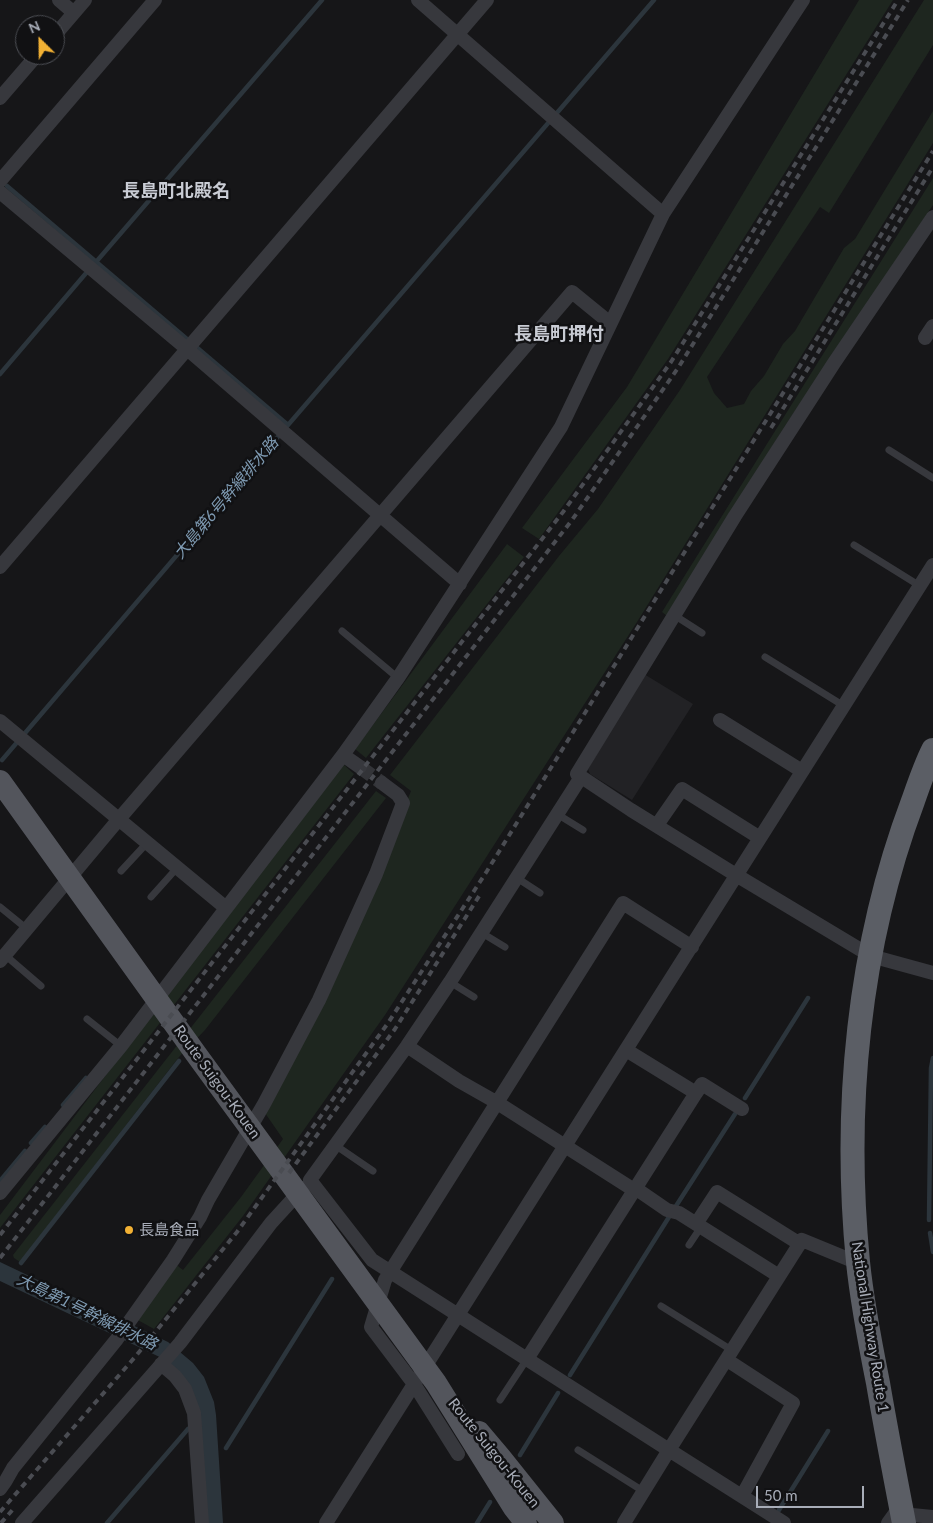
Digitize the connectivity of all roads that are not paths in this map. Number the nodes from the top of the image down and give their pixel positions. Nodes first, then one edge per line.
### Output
1 (58, 0) edge
2 (85, 0) edge
3 (155, 0) edge
4 (418, 0) edge
5 (487, 0) edge
6 (803, 0) edge
7 (74, 13) junction
8 (65, 23) edge
9 (458, 34) junction
10 (28, 65) edge
11 (0, 98) edge
12 (0, 181) edge
13 (0, 192) edge
14 (663, 214) junction
15 (933, 217) edge
16 (610, 323) junction
17 (190, 345) junction
18 (889, 450) dead end
19 (933, 478) edge
20 (380, 516) junction
21 (854, 545) dead end
22 (933, 565) edge
23 (0, 567) edge
24 (460, 584) junction
25 (920, 586) junction
26 (674, 615) junction
27 (342, 631) dead end
28 (702, 633) dead end
29 (765, 657) dead end
30 (398, 678) junction
31 (844, 706) junction
32 (720, 720) dead end
33 (0, 721) edge
34 (933, 750) edge
35 (343, 754) junction
36 (360, 767) tunnel mouth
37 (802, 771) junction
38 (581, 777) junction
39 (0, 780) edge
40 (382, 783) tunnel mouth
41 (557, 814) junction
42 (119, 819) junction
43 (657, 825) junction
44 (583, 830) dead end
45 (760, 838) junction
46 (147, 843) junction
47 (177, 868) junction
48 (121, 871) dead end
49 (736, 875) junction
50 (516, 878) junction
51 (540, 893) dead end
52 (151, 897) dead end
53 (0, 907) edge
54 (226, 908) junction
55 (27, 929) junction
56 (482, 933) junction
57 (692, 946) junction
58 (505, 947) dead end
59 (871, 956) junction
60 (2, 958) edge
61 (933, 973) edge
62 (450, 982) junction
63 (41, 986) dead end
64 (474, 997) dead end
65 (87, 1018) dead end
66 (122, 1046) junction
67 (407, 1046) junction
68 (626, 1050) junction
69 (696, 1093) junction
70 (496, 1102) junction
71 (742, 1109) dead end
72 (335, 1145) junction
73 (565, 1146) junction
74 (372, 1171) dead end
75 (310, 1180) junction
76 (635, 1189) junction
77 (0, 1193) edge
78 (698, 1226) junction
79 (800, 1244) junction
80 (689, 1245) dead end
81 (858, 1263) junction
82 (390, 1272) junction
83 (779, 1276) junction
84 (661, 1306) dead end
85 (459, 1315) junction
86 (730, 1356) junction
87 (527, 1358) junction
88 (163, 1362) junction
89 (425, 1383) junction
90 (500, 1400) dead end
91 (578, 1450) dead end
92 (669, 1450) junction
93 (458, 1454) dead end
94 (0, 1489) edge
95 (643, 1491) junction
96 (742, 1496) junction
97 (899, 1516) edge
98 (933, 1517) edge
99 (22, 1523) edge
100 (202, 1523) edge
101 (326, 1523) edge
102 (526, 1523) edge
103 (553, 1523) edge
104 (624, 1523) edge
105 (784, 1523) edge

1 - 7 street
2 - 7 street
3 - 12 street
4 - 9 street
5 - 9 street
6 - 14 street
7 - 8 street
9 - 14 street
9 - 17 street
10 - 11 street
13 - 17 street
14 - 16 street
15 - 26 street
16 - 20 street
16 - 24 street
17 - 20 street
17 - 23 street
18 - 19 lane
20 - 24 street
20 - 42 street
21 - 25 lane
22 - 25 street
24 - 30 street
25 - 31 street
26 - 28 lane
26 - 38 street
27 - 30 lane
29 - 31 lane
30 - 35 street
31 - 37 street
32 - 37 street
33 - 42 street
34 - 59 highway, National Highway Route 1
35 - 36 street
35 - 54 street
37 - 45 street
38 - 41 street
38 - 43 street
39 - 89 main road, Route Suigou-Kouen
40 - 94 street
41 - 44 lane
41 - 50 street
42 - 46 street
42 - 55 street
43 - 45 street
43 - 49 street
45 - 49 street
46 - 47 street
46 - 48 lane
47 - 52 lane
47 - 54 street
49 - 57 street
49 - 59 street
50 - 51 lane
50 - 56 street
53 - 55 lane
54 - 66 street
55 - 60 street
56 - 58 lane
56 - 62 street
57 - 68 street
57 - 70 street
59 - 61 street
59 - 81 highway, National Highway Route 1
60 - 63 lane
62 - 64 lane
62 - 67 street
65 - 66 lane
66 - 77 street
67 - 70 street
67 - 72 street
68 - 69 street
68 - 73 street
69 - 71 street
69 - 76 street
70 - 73 street
70 - 82 street
72 - 74 lane
72 - 75 street
73 - 76 street
73 - 85 street
75 - 82 street
75 - 88 street
76 - 78 street
76 - 87 street
78 - 79 street
78 - 80 lane
78 - 83 street
79 - 81 street
79 - 83 street
81 - 97 highway, National Highway Route 1
82 - 85 street
82 - 89 street
83 - 86 street
84 - 86 lane
85 - 87 street
85 - 89 street
86 - 92 street
86 - 96 street
87 - 90 lane
87 - 92 street
88 - 99 street
88 - 100 street
89 - 93 street
89 - 101 street
89 - 102 main road, Route Suigou-Kouen
89 - 103 main road, Route Suigou-Kouen
91 - 95 lane
92 - 95 street
92 - 96 street
95 - 104 street
96 - 105 street
97 - 98 street

